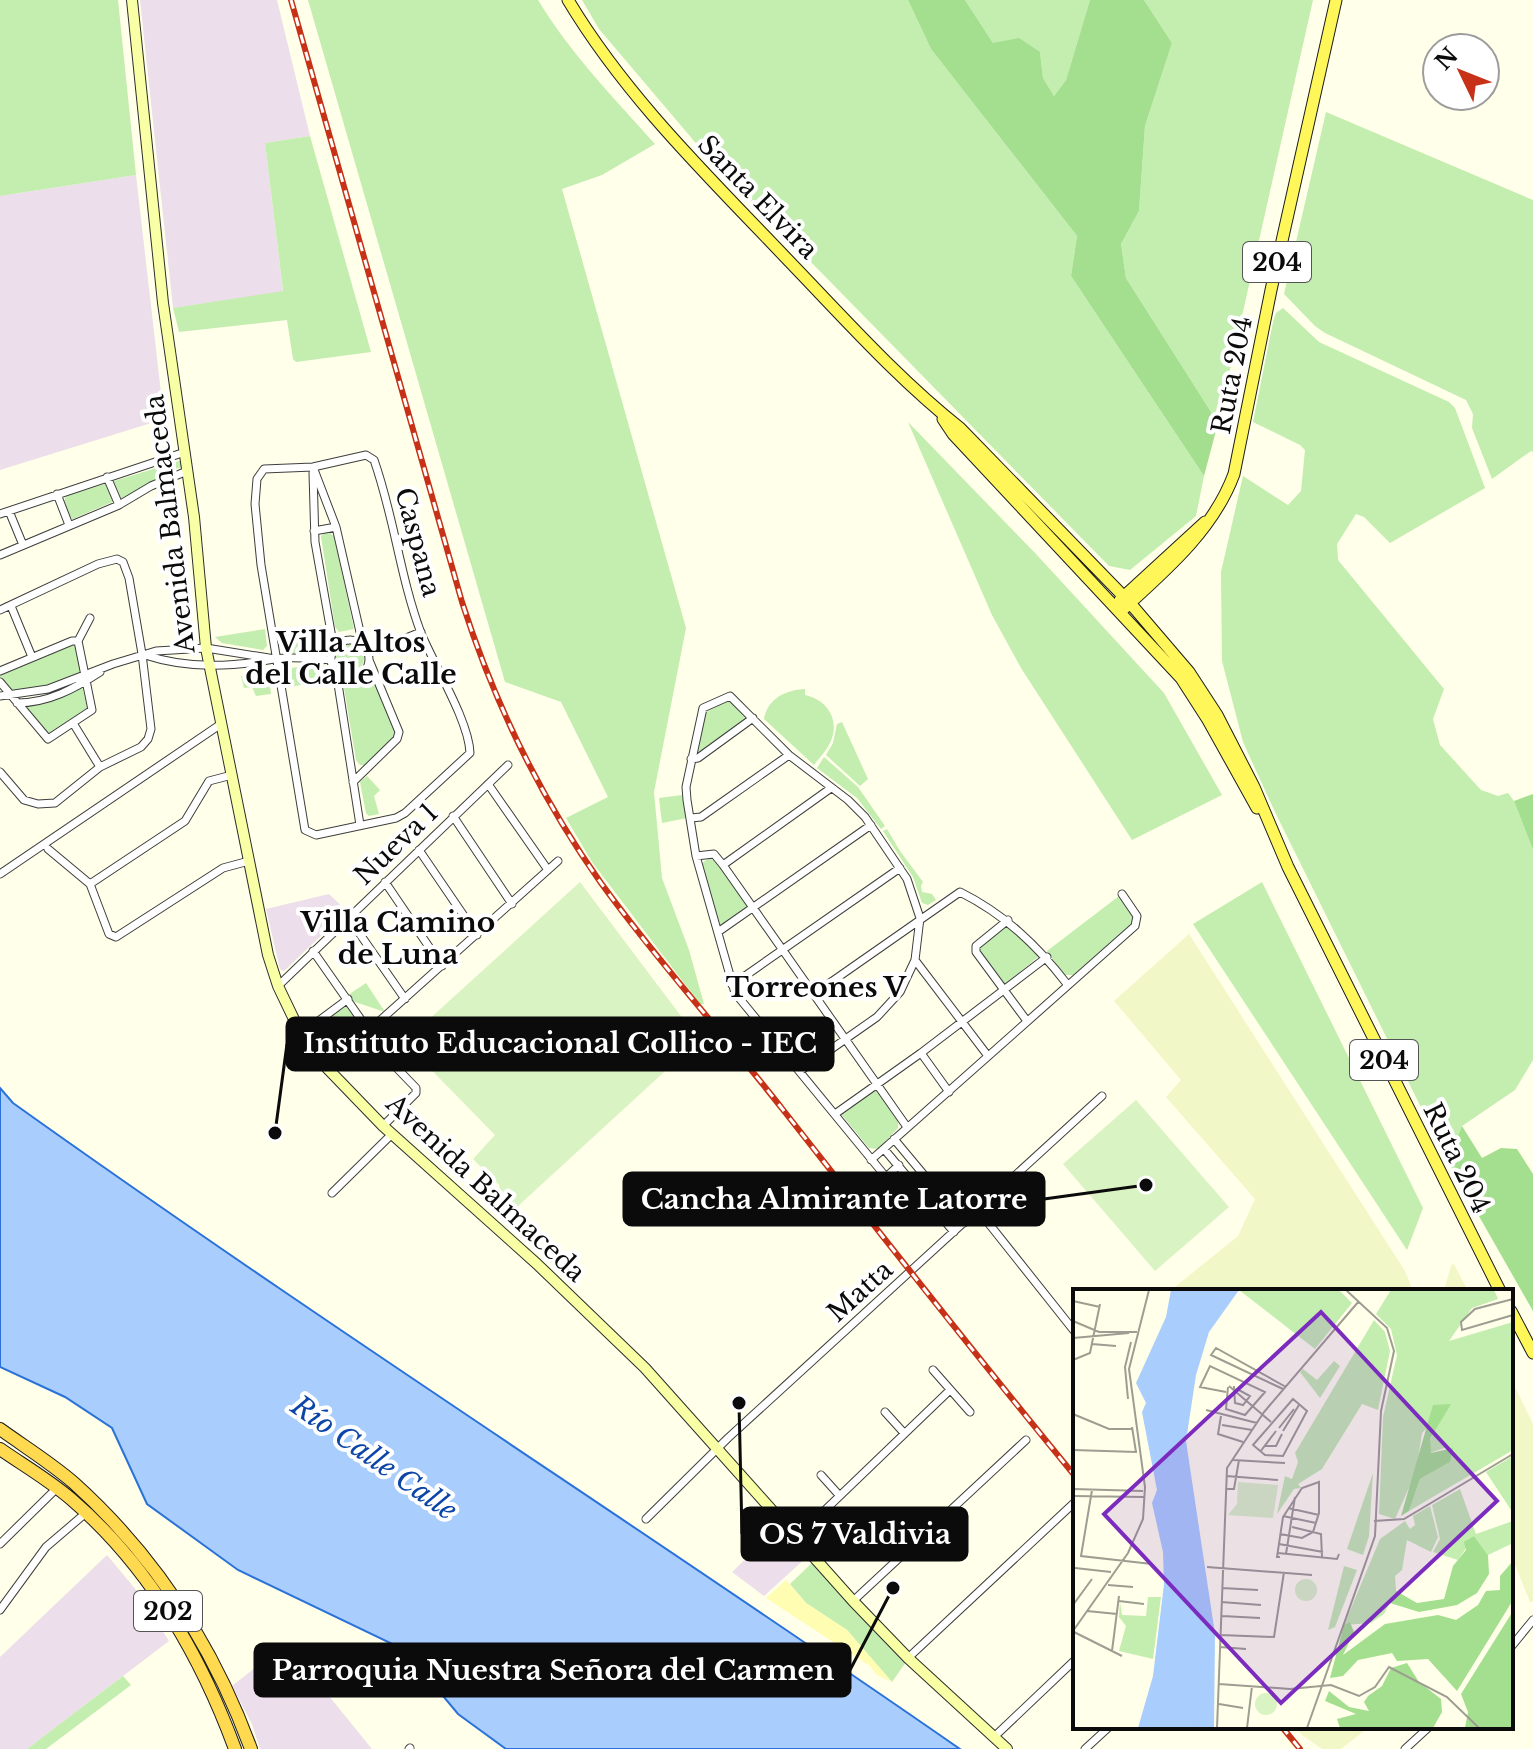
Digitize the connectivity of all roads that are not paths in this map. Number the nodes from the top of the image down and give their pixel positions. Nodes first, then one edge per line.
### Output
1 (132, 0) edge
2 (568, 0) edge
3 (1336, 0) edge
4 (935, 408) junction
5 (185, 452) junction
6 (313, 467) junction
7 (187, 471) junction
8 (107, 477) junction
9 (57, 494) junction
10 (119, 505) junction
11 (9, 511) junction
12 (0, 514) edge
13 (1208, 519) junction
14 (69, 525) junction
15 (336, 527) junction
16 (314, 531) junction
17 (23, 545) junction
18 (0, 555) edge
19 (1148, 573) junction
20 (1105, 576) junction
21 (1143, 590) junction
22 (1127, 600) junction
23 (11, 606) junction
24 (1117, 609) junction
25 (0, 610) edge
26 (90, 618) dead end
27 (1149, 625) junction
28 (421, 632) junction
29 (78, 641) junction
30 (363, 645) junction
31 (206, 648) junction
32 (334, 649) junction
33 (142, 654) junction
34 (369, 656) junction
35 (32, 657) junction
36 (275, 659) junction
37 (331, 660) junction
38 (209, 667) junction
39 (0, 671) edge
40 (336, 671) junction
41 (86, 677) junction
42 (0, 682) edge
43 (0, 696) edge
44 (11, 696) junction
45 (17, 703) junction
46 (753, 718) junction
47 (73, 723) junction
48 (221, 724) junction
49 (789, 755) junction
50 (691, 759) junction
51 (508, 765) dead end
52 (100, 767) junction
53 (0, 772) edge
54 (232, 775) junction
55 (353, 782) junction
56 (488, 784) junction
57 (831, 788) junction
58 (453, 816) junction
59 (691, 818) junction
60 (360, 825) junction
61 (871, 825) junction
62 (1270, 828) junction
63 (48, 849) dead end
64 (419, 850) junction
65 (696, 856) junction
66 (249, 861) junction
67 (558, 861) dead end
68 (723, 865) junction
69 (900, 868) junction
70 (548, 870) junction
71 (0, 874) edge
72 (385, 882) junction
73 (90, 884) junction
74 (1122, 894) dead end
75 (512, 904) junction
76 (753, 908) junction
77 (348, 917) junction
78 (920, 918) junction
79 (1008, 920) junction
80 (718, 932) junction
81 (477, 935) junction
82 (313, 951) junction
83 (782, 951) junction
84 (1047, 957) junction
85 (915, 960) junction
86 (442, 966) junction
87 (1067, 984) junction
88 (732, 985) junction
89 (278, 986) junction
90 (1003, 990) junction
91 (814, 994) junction
92 (348, 999) junction
93 (405, 999) junction
94 (1027, 1021) junction
95 (963, 1022) junction
96 (369, 1031) junction
97 (301, 1034) junction
98 (846, 1039) junction
99 (921, 1053) junction
100 (988, 1056) junction
101 (327, 1068) junction
102 (800, 1071) junction
103 (877, 1083) junction
104 (949, 1092) junction
105 (1102, 1096) dead end
106 (835, 1114) junction
107 (383, 1126) junction
108 (907, 1127) junction
109 (392, 1134) junction
110 (894, 1139) junction
111 (884, 1149) junction
112 (871, 1160) junction
113 (899, 1165) junction
114 (332, 1193) dead end
115 (978, 1210) junction
116 (964, 1223) junction
117 (954, 1232) junction
118 (1499, 1289) edge
119 (1513, 1315) edge
120 (1073, 1329) edge
121 (1533, 1353) edge
122 (933, 1370) dead end
123 (950, 1390) junction
124 (885, 1412) dead end
125 (970, 1412) dead end
126 (0, 1429) edge
127 (904, 1433) junction
128 (1026, 1440) dead end
129 (0, 1449) edge
130 (717, 1449) junction
131 (821, 1475) dead end
132 (57, 1488) junction
133 (839, 1495) junction
134 (1073, 1504) edge
135 (87, 1512) junction
136 (102, 1513) junction
137 (646, 1519) dead end
138 (797, 1537) junction
139 (0, 1544) edge
140 (853, 1601) junction
141 (0, 1610) edge
142 (1533, 1620) edge
143 (1513, 1645) edge
144 (908, 1658) junction
145 (1073, 1662) edge
146 (1107, 1729) edge
147 (1427, 1729) edge
148 (994, 1737) junction
149 (235, 1749) edge
150 (251, 1749) edge
151 (1007, 1749) edge
152 (1085, 1749) edge
153 (1405, 1749) edge

1 - 5 main road, Avenida Balmaceda
2 - 4 main road, Santa Elvira
3 - 13 main road, Ruta 204 / 204
4 - 20 main road, Santa Elvira
4 - 24 main road, Santa Elvira
5 - 7 main road, Avenida Balmaceda
5 - 8 street
6 - 15 street
6 - 16 street
6 - 28 street, Caspana
6 - 36 street, Caspana
7 - 10 street
7 - 31 main road, Avenida Balmaceda
8 - 9 street
8 - 10 street
9 - 11 street
9 - 14 street
10 - 14 street
11 - 12 street
11 - 17 street
13 - 19 main road, Ruta 204 / 204
13 - 21 main road, Ruta 204 / 204
14 - 17 street
15 - 16 street
15 - 30 street
16 - 32 street
17 - 18 street
19 - 20 main road
19 - 22 main road, Ruta 204 / 204
20 - 22 main road, Santa Elvira
21 - 22 main road, Ruta 204 / 204
21 - 27 main road
22 - 24 main road, Ruta 204 / 204
22 - 27 main road, Ruta 204 / 204
23 - 25 street
23 - 33 street
23 - 35 street
24 - 62 main road, Ruta 204 / 204
26 - 29 street
27 - 62 main road, Ruta 204 / 204
28 - 34 street
28 - 60 street, Caspana
29 - 35 street
29 - 41 street
30 - 32 street
30 - 34 street
31 - 33 street
31 - 36 street
31 - 38 main road, Avenida Balmaceda
32 - 37 street
33 - 38 street
33 - 41 street
33 - 52 street
34 - 40 street
34 - 55 street
35 - 39 street
36 - 37 street
36 - 38 street
36 - 60 street, Caspana
37 - 40 street
38 - 48 main road, Avenida Balmaceda
40 - 55 street
41 - 44 street
41 - 45 street
41 - 47 street
42 - 44 street
43 - 44 street
44 - 45 street
45 - 47 street
46 - 49 street
46 - 50 street
46 - 50 street
47 - 52 street
48 - 54 main road, Avenida Balmaceda
48 - 71 street
49 - 57 street
49 - 59 street
50 - 59 street
51 - 56 street, Nueva 1
52 - 53 street
54 - 66 main road, Avenida Balmaceda
54 - 73 street
55 - 60 street
56 - 58 street, Nueva 1
56 - 70 street
57 - 61 street
57 - 68 street
58 - 64 street, Nueva 1
58 - 75 street
59 - 65 street
61 - 69 street
61 - 76 street
62 - 118 main road, Ruta 204 / 204
63 - 73 street
64 - 72 street, Nueva 1
64 - 81 street
65 - 68 street
65 - 80 street
66 - 73 street
66 - 89 main road, Avenida Balmaceda
67 - 70 street
68 - 76 street
69 - 78 street
69 - 83 street
70 - 75 street
72 - 77 street, Nueva 1
72 - 86 street
74 - 87 street
75 - 81 street
76 - 80 street
76 - 83 street
77 - 82 street, Nueva 1
77 - 93 street
78 - 79 street
78 - 85 street
78 - 91 street
79 - 84 street
79 - 90 street
80 - 88 street
81 - 86 street
82 - 89 street, Nueva 1
82 - 92 street
83 - 88 street
83 - 91 street
84 - 87 street
84 - 90 street
85 - 95 street
85 - 98 street
86 - 93 street
87 - 94 street
88 - 102 street
89 - 97 main road, Avenida Balmaceda
90 - 94 street
90 - 95 street
91 - 98 street
92 - 96 street
92 - 97 street
93 - 96 street
94 - 100 street
95 - 99 street
95 - 100 street
96 - 101 street
96 - 107 street
97 - 101 main road, Avenida Balmaceda
98 - 102 street
98 - 103 street
99 - 103 street
99 - 104 street
100 - 104 street
101 - 107 main road, Avenida Balmaceda
102 - 106 street
103 - 106 street
103 - 108 street
104 - 108 street
105 - 115 street, Matta
106 - 112 street
107 - 109 main road, Avenida Balmaceda
108 - 110 street
109 - 114 street
109 - 130 main road, Avenida Balmaceda
110 - 111 street
110 - 116 street
111 - 112 street
111 - 113 street
112 - 113 street
113 - 117 street
115 - 116 street, Matta
115 - 120 street
116 - 117 street, Matta
117 - 130 street, Matta
119 - 121 main road
122 - 123 street
123 - 125 street
123 - 127 street
124 - 127 street
126 - 136 highway, 202
127 - 133 street
128 - 140 street
129 - 132 highway, 202
130 - 137 street, Matta
130 - 138 main road, Avenida Balmaceda
131 - 133 street
132 - 135 highway, 202
132 - 139 street
133 - 138 street
134 - 144 street
135 - 136 highway
135 - 141 street
135 - 149 highway, 202
136 - 150 highway, 202
138 - 140 main road, Avenida Balmaceda
140 - 144 main road, Avenida Balmaceda
142 - 143 street
144 - 148 main road, Avenida Balmaceda
145 - 148 street
146 - 152 street
147 - 153 street
148 - 151 main road, Avenida Balmaceda

